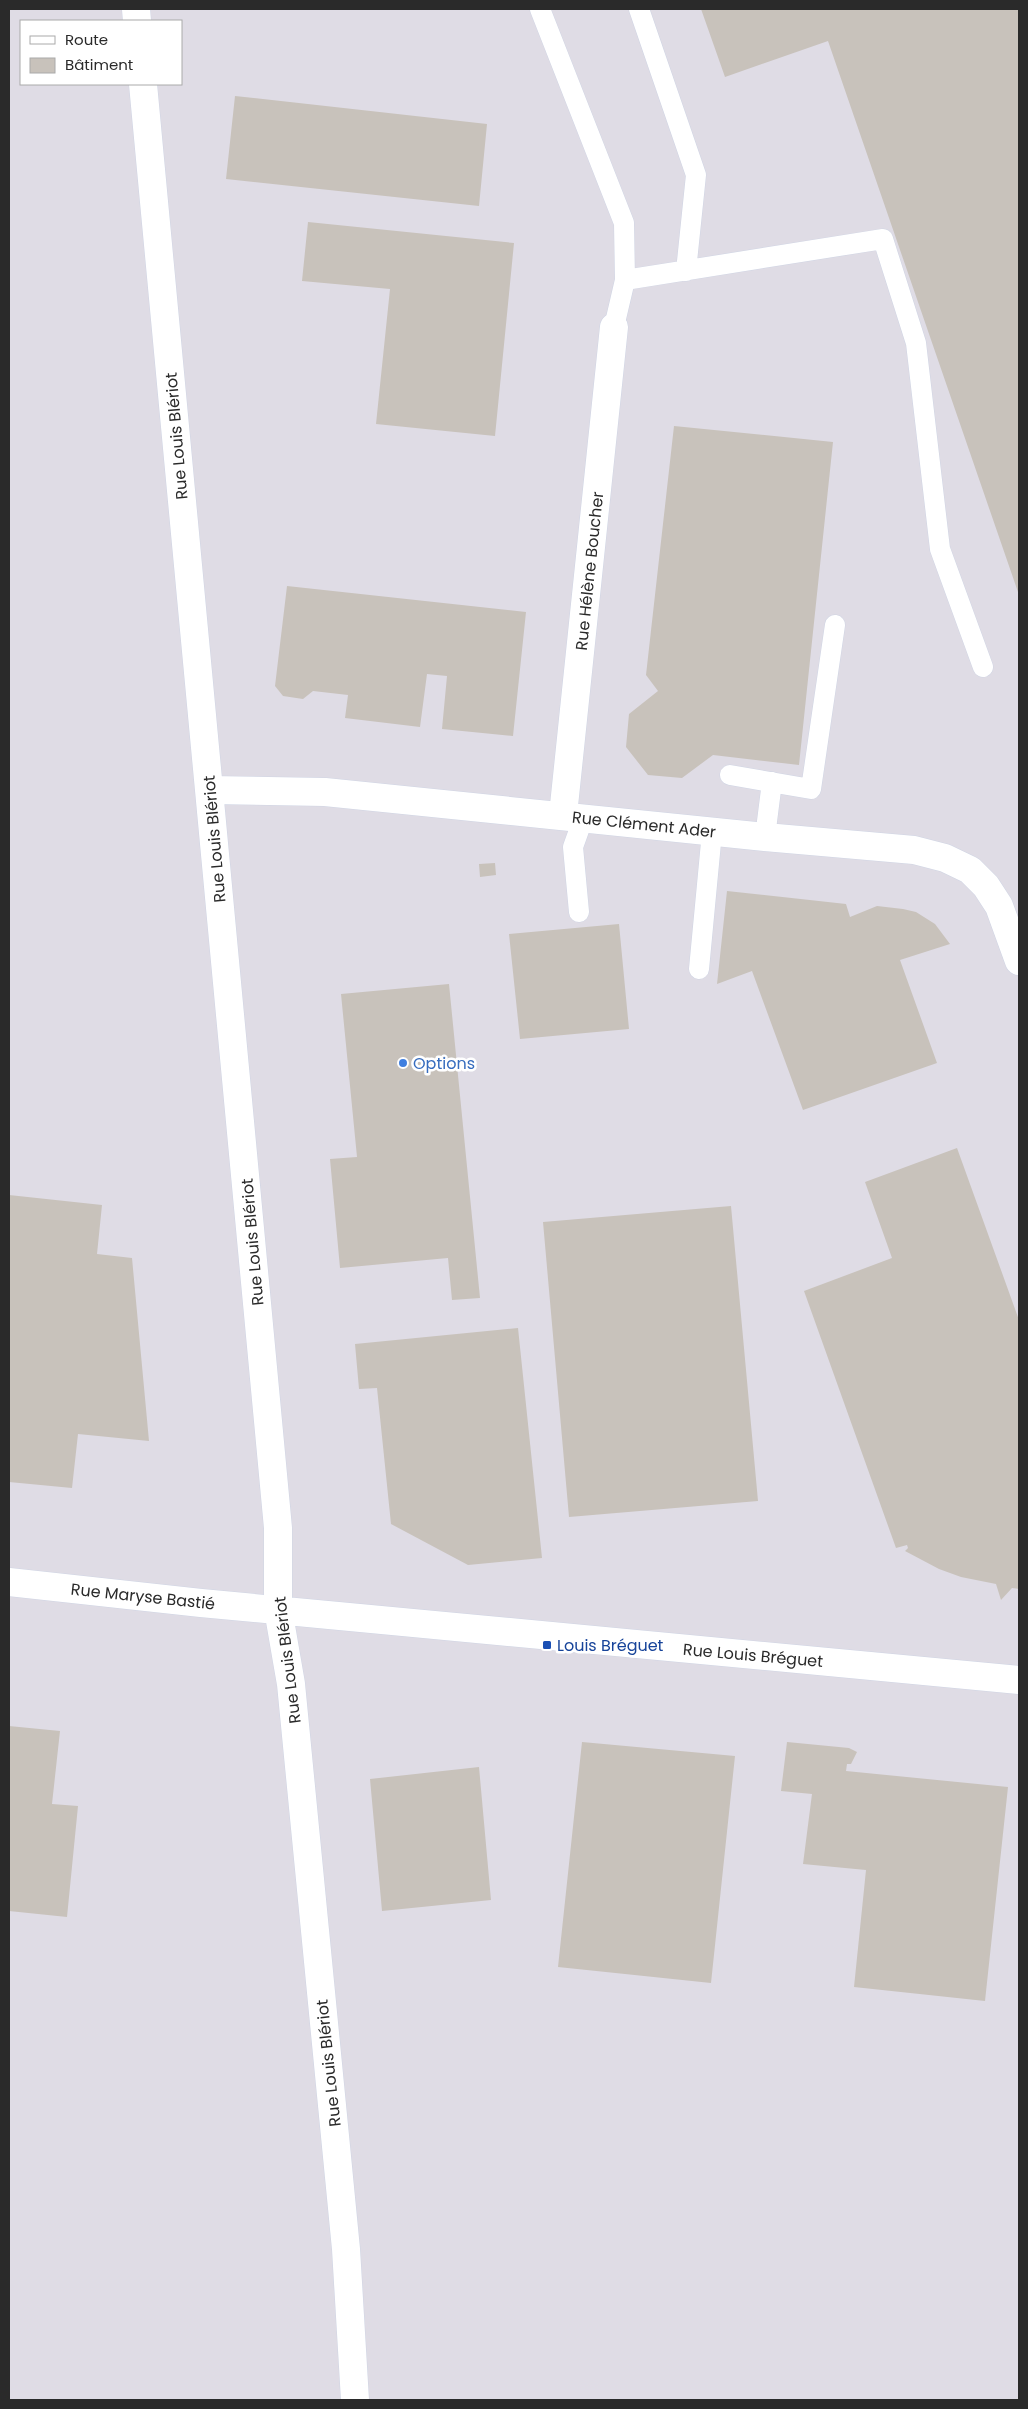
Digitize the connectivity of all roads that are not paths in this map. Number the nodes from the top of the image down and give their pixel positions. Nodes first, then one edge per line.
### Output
1 (540, 9) edge
2 (639, 9) edge
3 (143, 85) edge
4 (686, 270) junction
5 (625, 280) junction
6 (614, 327) joint
7 (835, 626) dead end
8 (983, 668) dead end
9 (730, 775) dead end
10 (772, 782) junction
11 (209, 790) junction
12 (573, 817) junction
13 (712, 832) junction
14 (765, 838) junction
15 (579, 912) dead end
16 (1019, 961) edge
17 (699, 969) dead end
18 (9, 1582) edge
19 (278, 1609) junction
20 (1019, 1680) edge
21 (355, 2400) edge

1 - 5 lane
2 - 4 lane
3 - 11 street, Rue Louis Blériot
4 - 5 lane
4 - 8 lane
5 - 6 lane
6 - 12 street, Rue Hélène Boucher
7 - 10 lane
9 - 10 lane
10 - 14 lane
11 - 12 street, Rue Clément Ader
11 - 19 street, Rue Louis Blériot
12 - 13 street, Rue Clément Ader
12 - 15 lane
13 - 14 street, Rue Clément Ader
13 - 17 lane
14 - 16 street, Rue Clément Ader
18 - 19 street, Rue Maryse Bastié
19 - 20 street, Rue Louis Bréguet
19 - 21 street, Rue Louis Blériot

